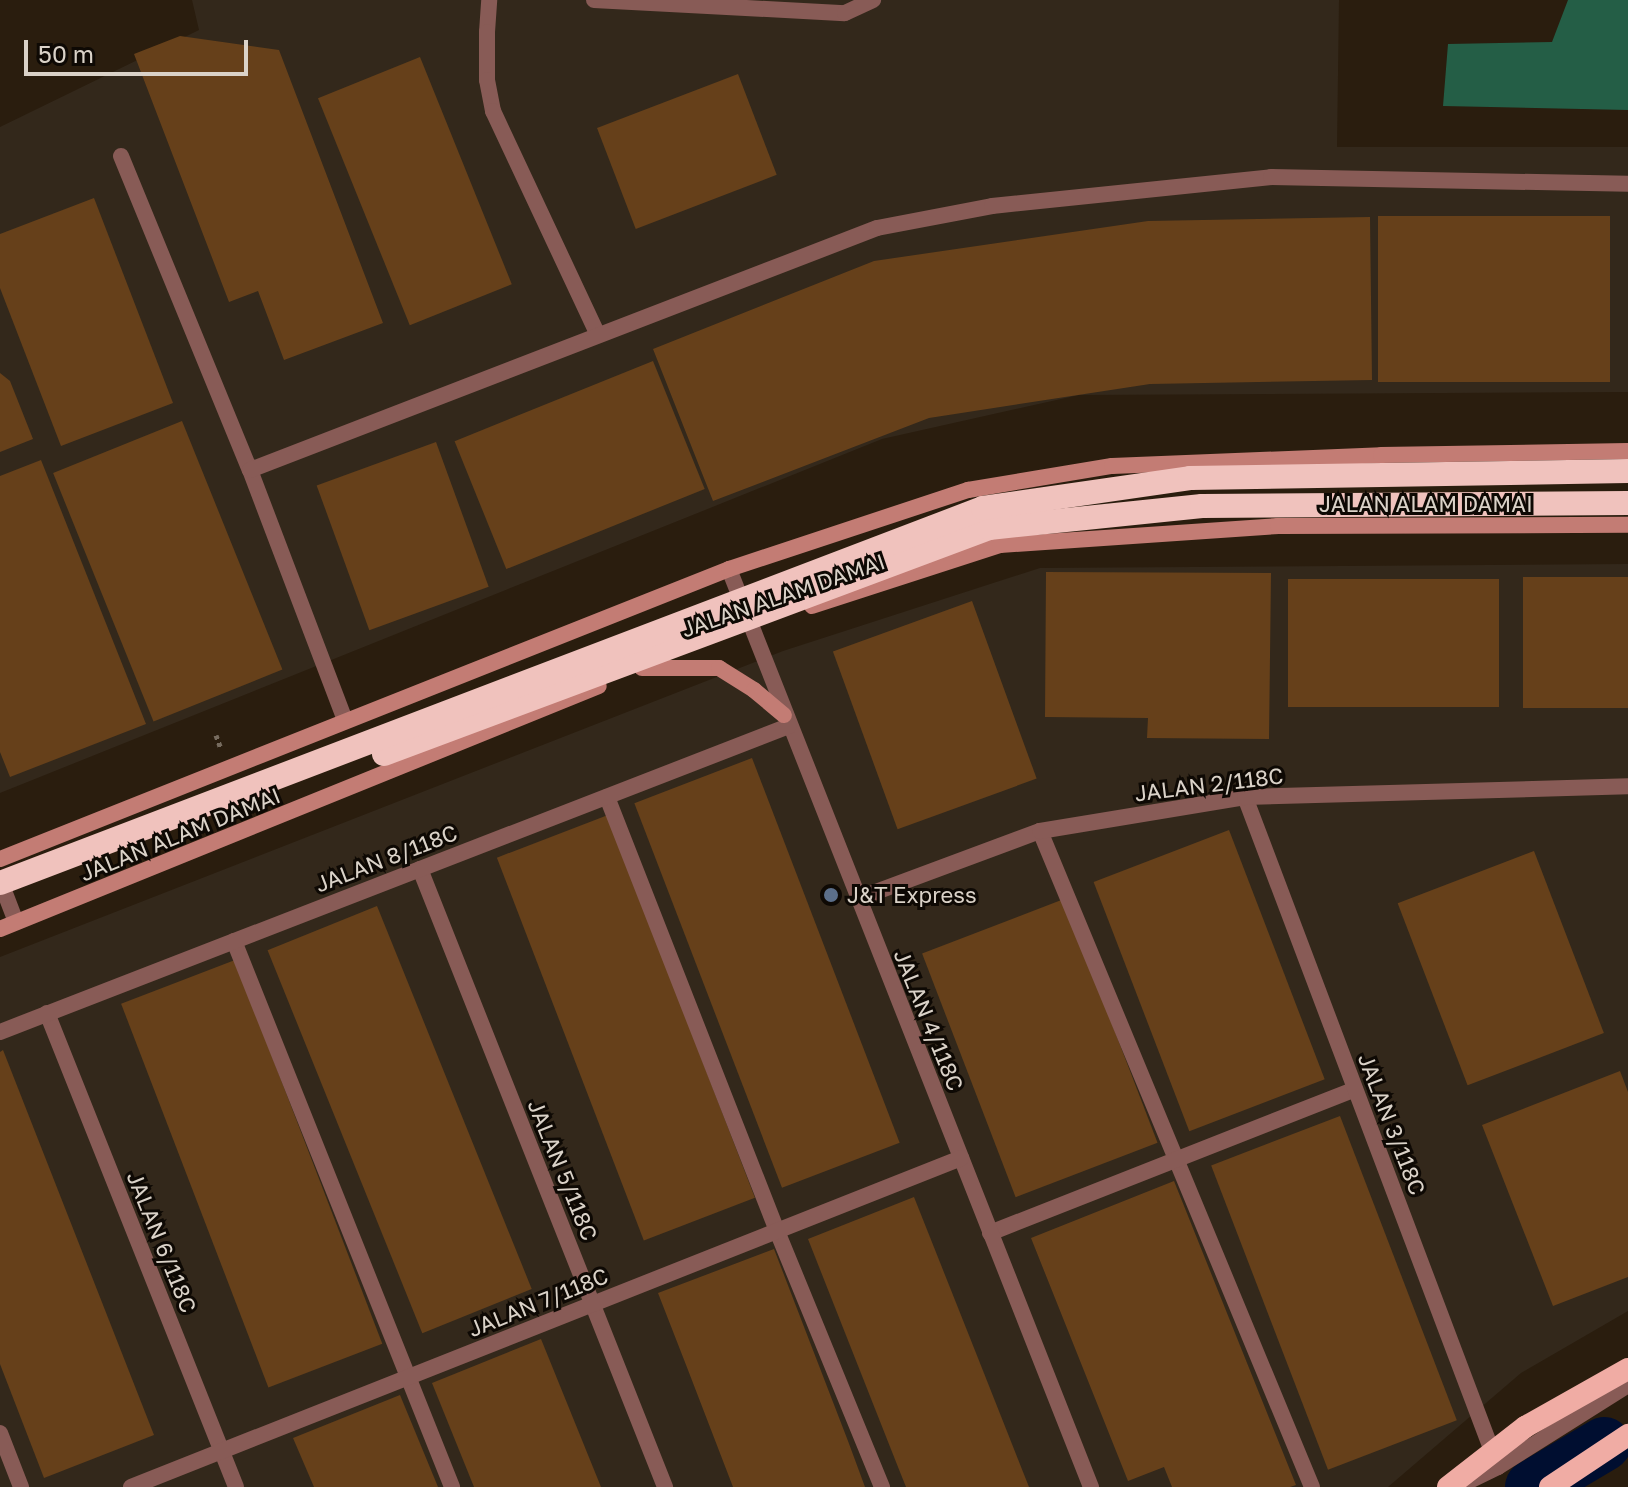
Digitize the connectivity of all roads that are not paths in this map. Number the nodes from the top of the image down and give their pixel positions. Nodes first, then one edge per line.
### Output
1 (489, 0) edge
2 (594, 0) edge
3 (873, 0) edge
4 (121, 156) dead end
5 (1628, 184) edge
6 (598, 335) junction
7 (1628, 451) edge
8 (250, 470) junction
9 (1628, 471) edge
10 (1628, 503) edge
11 (1628, 525) edge
12 (729, 569) junction
13 (749, 626) junction
14 (642, 668) junction
15 (345, 720) junction
16 (786, 720) junction
17 (1628, 786) edge
18 (607, 797) junction
19 (1245, 797) junction
20 (1040, 831) junction
21 (0, 859) edge
22 (420, 869) junction
23 (0, 881) edge
24 (0, 897) edge
25 (857, 899) junction
26 (16, 922) junction
27 (0, 929) edge
28 (234, 941) junction
29 (47, 1013) junction
30 (0, 1032) edge
31 (1355, 1089) junction
32 (961, 1158) junction
33 (1176, 1158) junction
34 (777, 1231) junction
35 (990, 1233) junction
36 (593, 1304) junction
37 (1628, 1369) edge
38 (408, 1377) junction
39 (1628, 1385) edge
40 (0, 1433) edge
41 (1628, 1435) edge
42 (221, 1451) junction
43 (1498, 1467) junction
44 (21, 1487) edge
45 (131, 1487) edge
46 (236, 1487) edge
47 (452, 1487) edge
48 (665, 1487) edge
49 (882, 1487) edge
50 (1091, 1487) edge
51 (1312, 1487) edge
52 (1448, 1487) edge
53 (1456, 1487) edge
54 (1550, 1487) edge

1 - 6 street
2 - 3 street
4 - 8 street
5 - 6 street
6 - 8 street
7 - 12 main road, JALAN ALAM DAMAI
8 - 15 street
9 - 23 highway, bridge
10 - 24 highway, bridge
11 - 13 main road, JALAN ALAM DAMAI
12 - 13 street, JALAN 4/118C
12 - 15 main road, JALAN ALAM DAMAI
13 - 14 main road, JALAN ALAM DAMAI
13 - 16 street, JALAN 4/118C
14 - 16 main road
14 - 26 main road, JALAN ALAM DAMAI
15 - 21 main road, JALAN ALAM DAMAI
16 - 18 street, JALAN 8/118C
16 - 25 street, JALAN 4/118C
17 - 19 street, JALAN 2/118C
18 - 22 street, JALAN 8/118C
18 - 34 street
19 - 20 street, JALAN 2/118C
19 - 31 street, JALAN 3/118C
20 - 25 street, JALAN 2/118C
20 - 33 street
22 - 28 street, JALAN 8/118C
22 - 36 street, JALAN 5/118C
23 - 26 street
25 - 32 street, JALAN 4/118C
26 - 27 main road, JALAN ALAM DAMAI
28 - 29 street, JALAN 8/118C
28 - 38 street
29 - 30 street, JALAN 8/118C
29 - 42 street, JALAN 6/118C
31 - 33 street
31 - 43 street, JALAN 3/118C
32 - 34 street, JALAN 7/118C
32 - 35 street, JALAN 4/118C
33 - 35 street
33 - 51 street
34 - 36 street, JALAN 7/118C
34 - 49 street
35 - 50 street, JALAN 4/118C
36 - 38 street, JALAN 7/118C
36 - 48 street, JALAN 5/118C
37 - 52 highway, bridge
38 - 42 street, JALAN 7/118C
38 - 47 street
39 - 43 street
40 - 44 street
41 - 54 highway
42 - 45 street, JALAN 7/118C
42 - 46 street, JALAN 6/118C
43 - 53 street

